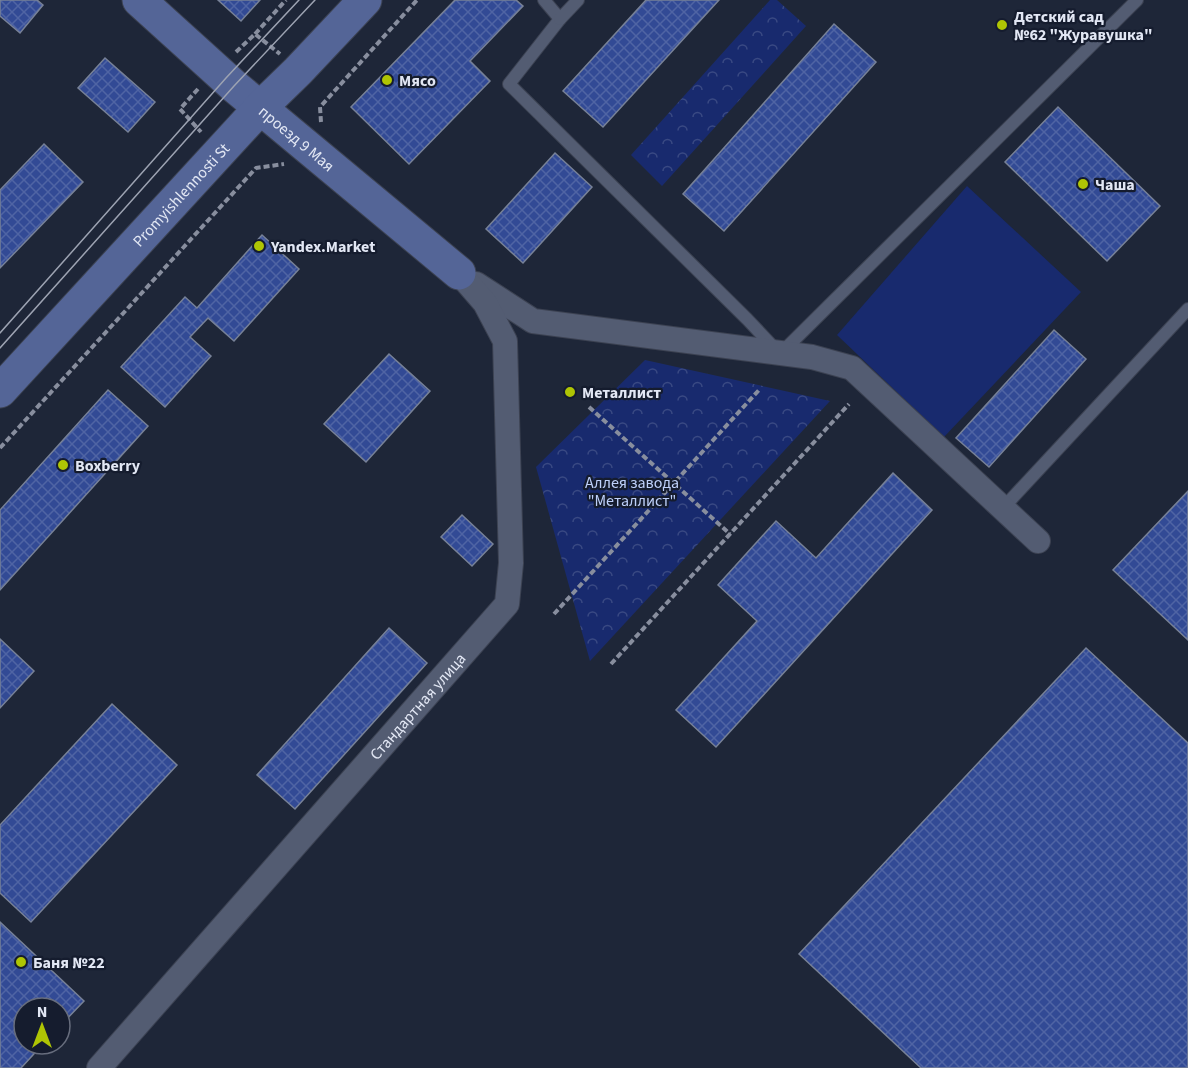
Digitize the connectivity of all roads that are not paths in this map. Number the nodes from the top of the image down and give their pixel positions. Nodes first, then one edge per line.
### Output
1 (139, 0) edge
2 (365, 0) edge
3 (544, 0) edge
4 (578, 0) edge
5 (1137, 0) edge
6 (560, 19) junction
7 (261, 107) junction
8 (459, 273) junction
9 (1188, 309) edge
10 (780, 354) junction
11 (0, 391) edge
12 (1003, 508) junction
13 (1038, 541) dead end
14 (99, 1068) edge

1 - 7 main road, проезд 9 Мая
2 - 7 main road, Promyishlennosti St
3 - 6 lane
4 - 6 lane
5 - 10 lane
6 - 10 lane
7 - 8 main road, проезд 9 Мая
7 - 11 main road, Promyishlennosti St
8 - 10 street
8 - 14 street, Стандартная улица
9 - 12 lane
10 - 12 street
12 - 13 street

